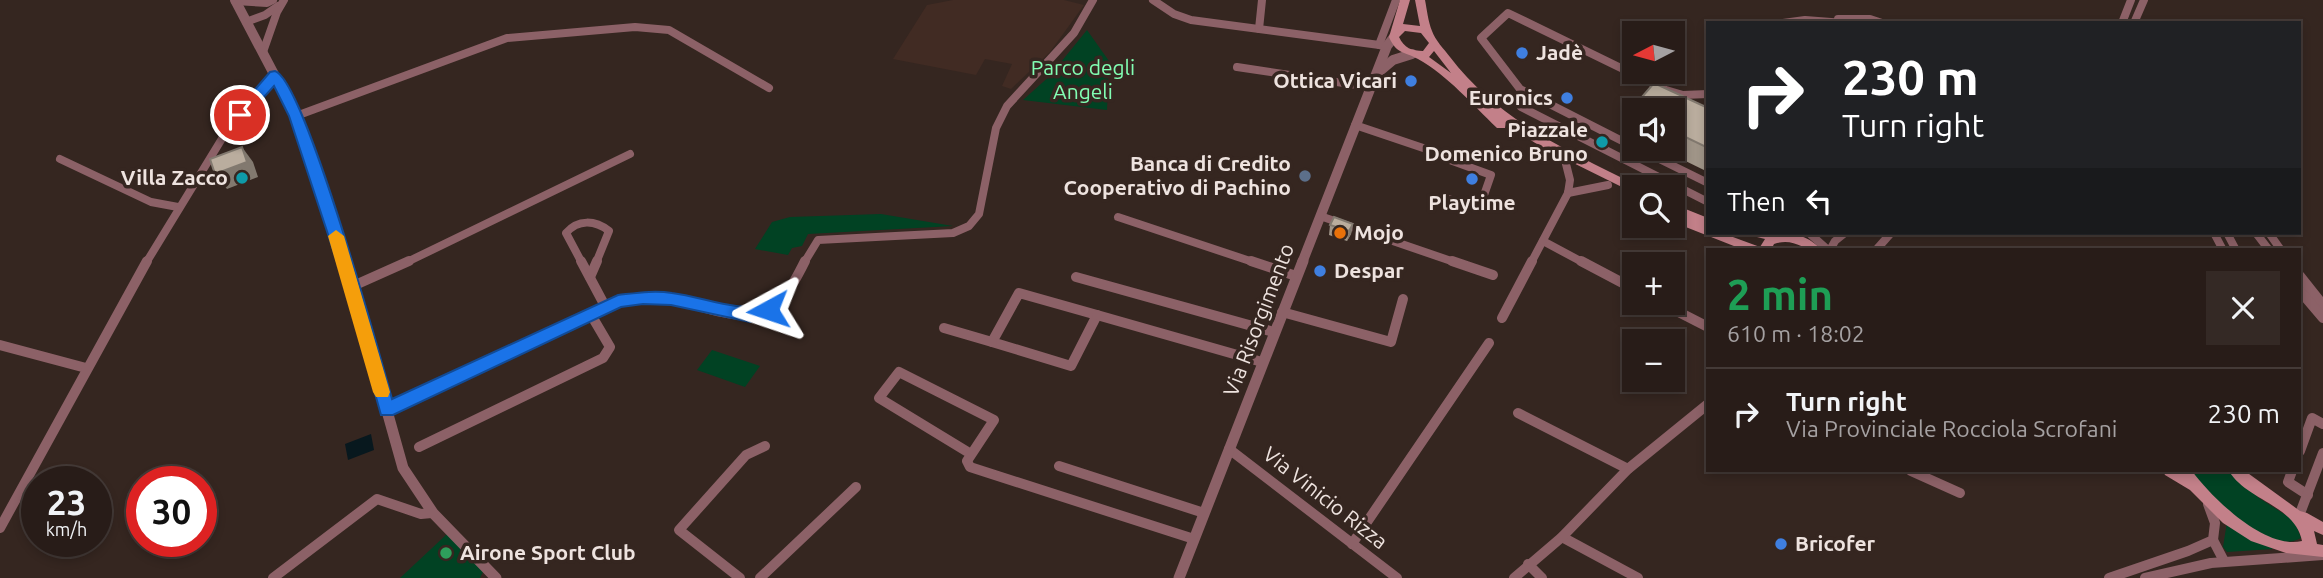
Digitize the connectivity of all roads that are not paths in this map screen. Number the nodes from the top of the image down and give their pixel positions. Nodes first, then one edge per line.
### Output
1 (235, 0) edge
2 (1093, 0) edge
3 (1153, 0) edge
4 (1262, 0) edge
5 (1401, 0) edge
6 (1420, 0) edge
7 (2131, 0) edge
8 (2144, 0) edge
9 (275, 2) edge
10 (1829, 20) junction
11 (1794, 21) edge
12 (1834, 21) edge
13 (1873, 21) edge
14 (2123, 21) edge
15 (2135, 21) edge
16 (246, 22) junction
17 (1259, 29) junction
18 (1427, 33) junction
19 (1389, 40) junction
20 (1567, 41) joint
21 (1434, 44) junction
22 (263, 52) junction
23 (1416, 54) junction
24 (1237, 67) dead end
25 (275, 75) junction
26 (1373, 81) junction
27 (769, 88) dead end
28 (1706, 94) edge
29 (1530, 96) junction
30 (296, 116) junction
31 (1355, 125) junction
32 (1602, 131) junction
33 (1622, 141) edge
34 (1591, 143) junction
35 (630, 154) dead end
36 (60, 159) dead end
37 (1663, 161) edge
38 (1566, 163) junction
39 (1706, 182) edge
40 (1622, 183) edge
41 (1608, 185) junction
42 (1622, 192) edge
43 (1568, 193) junction
44 (1446, 198) dead end
45 (1706, 201) edge
46 (178, 207) junction
47 (1685, 213) edge
48 (1320, 216) junction
49 (1118, 217) dead end
50 (1706, 222) edge
51 (1685, 223) edge
52 (1706, 231) edge
53 (1717, 235) edge
54 (1811, 235) edge
55 (1842, 235) edge
56 (1786, 236) edge
57 (1543, 241) junction
58 (1751, 248) edge
59 (1766, 248) edge
60 (1812, 248) edge
61 (1827, 248) edge
62 (1830, 248) edge
63 (1493, 275) dead end
64 (1296, 276) junction
65 (590, 277) junction
66 (1076, 277) dead end
67 (2301, 277) edge
68 (1622, 283) edge
69 (353, 286) junction
70 (2301, 292) edge
71 (1403, 299) dead end
72 (2323, 305) edge
73 (605, 306) junction
74 (1282, 312) junction
75 (590, 313) junction
76 (1097, 315) junction
77 (1684, 315) edge
78 (1502, 318) dead end
79 (2323, 318) edge
80 (1706, 326) edge
81 (944, 328) dead end
82 (1274, 332) junction
83 (992, 342) junction
84 (1489, 342) dead end
85 (0, 345) edge
86 (1262, 362) junction
87 (86, 368) junction
88 (1706, 406) edge
89 (387, 410) junction
90 (1518, 413) dead end
91 (2323, 424) edge
92 (765, 446) dead end
93 (419, 447) dead end
94 (2301, 448) edge
95 (1229, 449) junction
96 (2323, 453) edge
97 (971, 454) junction
98 (1059, 466) dead end
99 (1628, 470) junction
100 (1913, 472) edge
101 (2171, 472) edge
102 (2184, 472) edge
103 (2237, 472) edge
104 (2292, 472) edge
105 (856, 487) dead end
106 (1960, 493) dead end
107 (2200, 493) junction
108 (2308, 495) junction
109 (432, 513) junction
110 (1204, 513) junction
111 (2295, 514) junction
112 (0, 528) edge
113 (2323, 529) edge
114 (1563, 537) junction
115 (1194, 540) junction
116 (2213, 540) junction
117 (1352, 544) junction
118 (2301, 549) junction
119 (2323, 553) edge
120 (2283, 556) junction
121 (2224, 561) junction
122 (1528, 564) junction
123 (1393, 577) edge
124 (273, 578) edge
125 (496, 578) edge
126 (740, 578) edge
127 (760, 578) edge
128 (1179, 578) edge
129 (1514, 578) edge
130 (1542, 578) edge
131 (1638, 578) edge
132 (2109, 578) edge
133 (2146, 578) edge

1 - 9 street
1 - 16 street
2 - 73 street
3 - 17 street
4 - 17 street
5 - 19 main road
5 - 19 street
6 - 18 main road
7 - 14 street
8 - 15 street
9 - 16 street
9 - 22 street
10 - 11 street
10 - 12 street
10 - 13 street
16 - 22 street
17 - 19 street
18 - 19 main road
18 - 21 main road
19 - 23 main road
19 - 26 street, Via Risorgimento
20 - 28 street
20 - 29 street
21 - 23 main road
21 - 40 main road
22 - 25 street
23 - 26 street
23 - 38 main road
24 - 26 street
25 - 30 street
25 - 46 street
26 - 31 street, Via Risorgimento
27 - 30 street
29 - 32 street
29 - 34 street
30 - 69 street
31 - 44 street
31 - 48 street, Via Risorgimento
32 - 33 street
32 - 34 street
34 - 45 street
35 - 69 street
36 - 46 street
37 - 39 street
38 - 41 main road
38 - 43 street
41 - 42 main road
41 - 43 street
43 - 57 street
46 - 87 street
47 - 50 main road
48 - 63 street
48 - 64 street, Via Risorgimento
49 - 64 street
51 - 52 main road
53 - 58 main road
54 - 61 street
55 - 62 street
56 - 59 main road
56 - 60 main road
57 - 68 street
57 - 78 street
64 - 74 street, Via Risorgimento
65 - 65 street
65 - 73 street
66 - 82 street
67 - 72 street
69 - 89 street
70 - 79 street
71 - 74 street
73 - 75 street
74 - 82 street, Via Risorgimento
75 - 89 street
75 - 93 street
76 - 83 street
76 - 83 street
76 - 86 street
77 - 80 street
81 - 83 street
82 - 86 street, Via Risorgimento
84 - 117 street
85 - 87 street
86 - 95 street, Via Risorgimento
87 - 112 street
88 - 99 street
89 - 109 street
90 - 99 street
91 - 94 street
92 - 126 street
95 - 110 street, Via Risorgimento
95 - 117 street, Via Vinicio Rizza
96 - 108 street
97 - 97 street
97 - 115 street
98 - 110 street
99 - 114 street
100 - 106 street
101 - 107 main road
102 - 107 main road
103 - 111 main road
104 - 108 street
105 - 127 street
107 - 116 street
107 - 118 main road
108 - 111 street
109 - 124 street
109 - 125 street
110 - 115 street, Via Risorgimento
111 - 113 main road
111 - 118 main road
114 - 122 street
114 - 131 street
115 - 128 street, Via Risorgimento
116 - 121 street
116 - 132 street
117 - 123 street, Via Vinicio Rizza
118 - 119 main road
118 - 120 street
119 - 120 street
120 - 121 street
121 - 133 street
122 - 129 street
122 - 130 street

